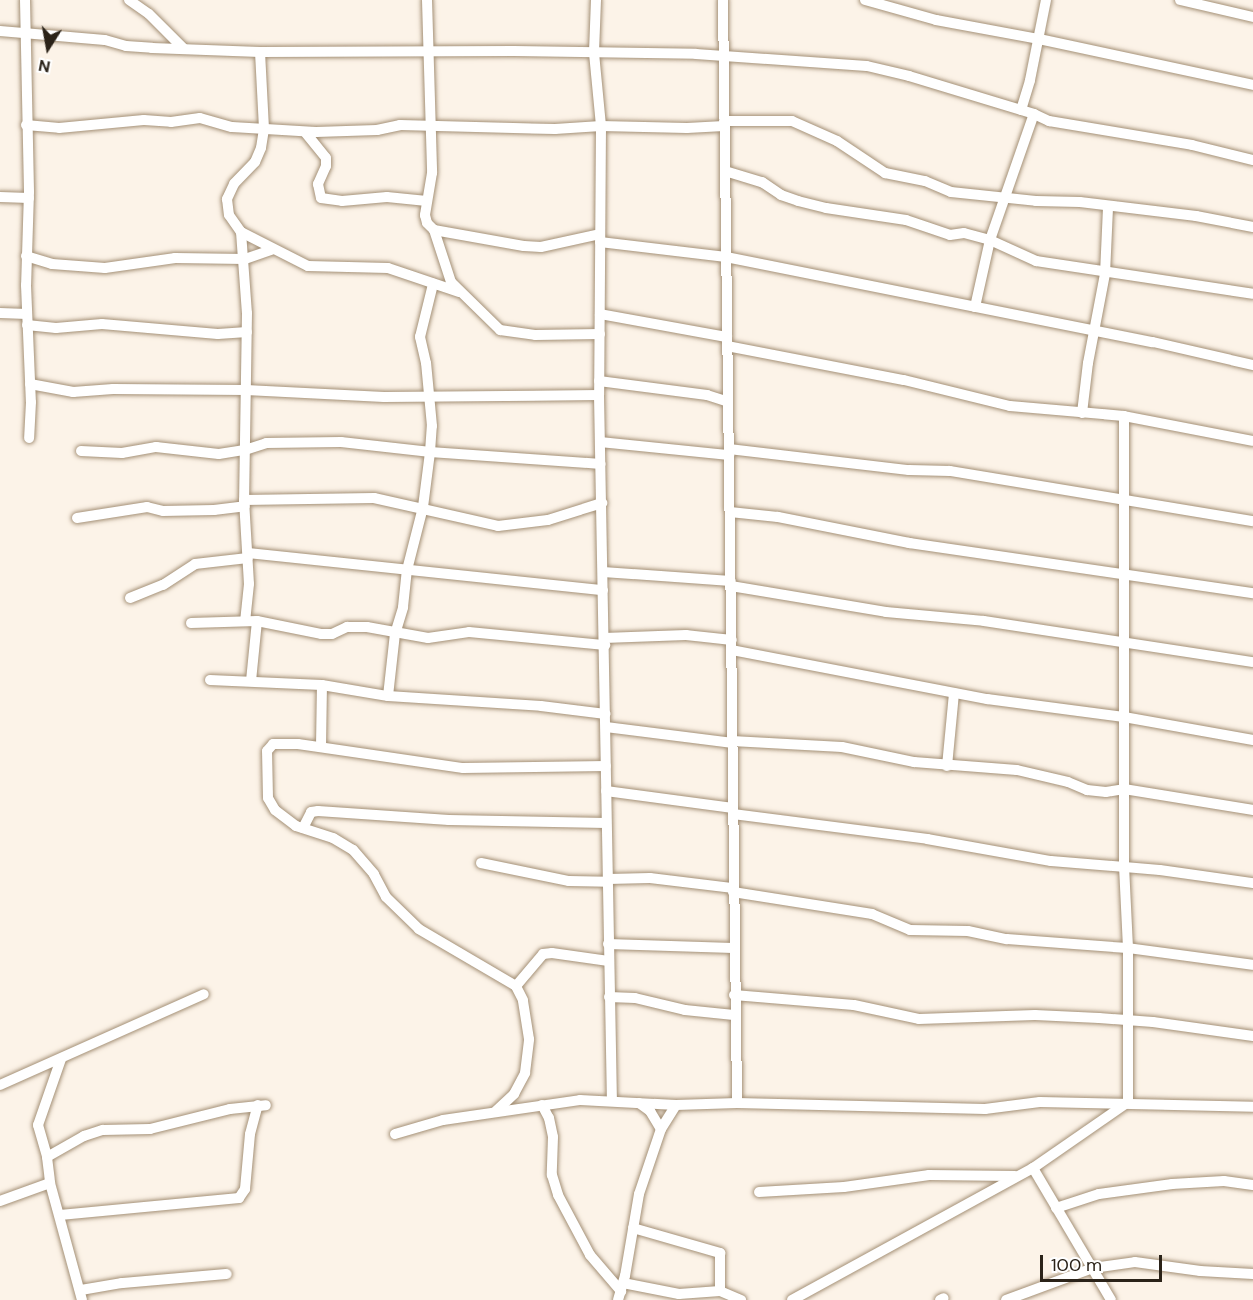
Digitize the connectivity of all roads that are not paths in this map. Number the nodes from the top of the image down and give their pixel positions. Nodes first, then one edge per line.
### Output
1 (25, 0) edge
2 (129, 0) edge
3 (427, 0) edge
4 (596, 0) edge
5 (723, 0) edge
6 (866, 0) edge
7 (1046, 0) edge
8 (1180, 0) edge
9 (1253, 17) edge
10 (0, 31) edge
11 (27, 33) junction
12 (1039, 39) junction
13 (184, 49) junction
14 (260, 52) junction
15 (594, 52) junction
16 (427, 53) junction
17 (723, 57) junction
18 (1253, 85) edge
19 (1021, 110) junction
20 (1034, 114) junction
21 (26, 124) junction
22 (724, 124) junction
23 (432, 126) junction
24 (601, 126) junction
25 (264, 129) junction
26 (305, 132) junction
27 (1253, 160) edge
28 (725, 171) junction
29 (1006, 196) junction
30 (0, 197) edge
31 (29, 198) junction
32 (428, 201) junction
33 (1108, 208) junction
34 (1253, 227) edge
35 (434, 230) junction
36 (241, 232) junction
37 (600, 238) junction
38 (990, 240) junction
39 (271, 250) junction
40 (26, 256) junction
41 (726, 257) junction
42 (245, 259) junction
43 (1105, 274) junction
44 (433, 284) junction
45 (459, 292) junction
46 (1253, 294) edge
47 (975, 307) junction
48 (0, 313) edge
49 (600, 314) junction
50 (27, 320) junction
51 (247, 332) junction
52 (1095, 332) junction
53 (600, 334) junction
54 (727, 341) junction
55 (1253, 365) edge
56 (600, 381) junction
57 (30, 384) junction
58 (246, 390) junction
59 (599, 395) junction
60 (428, 397) junction
61 (728, 402) junction
62 (1082, 413) junction
63 (1124, 416) junction
64 (30, 438) dead end
65 (1253, 441) edge
66 (600, 442) junction
67 (245, 450) junction
68 (81, 451) dead end
69 (430, 452) junction
70 (729, 452) junction
71 (601, 464) junction
72 (1123, 499) junction
73 (602, 502) junction
74 (245, 503) junction
75 (423, 507) junction
76 (730, 512) junction
77 (77, 518) dead end
78 (1253, 521) edge
79 (248, 556) junction
80 (407, 570) junction
81 (603, 572) junction
82 (1125, 573) junction
83 (731, 584) junction
84 (603, 590) junction
85 (1253, 593) edge
86 (130, 598) dead end
87 (245, 621) junction
88 (257, 621) junction
89 (191, 623) dead end
90 (395, 634) junction
91 (604, 642) junction
92 (1123, 642) junction
93 (732, 645) junction
94 (1253, 662) edge
95 (210, 680) dead end
96 (251, 681) junction
97 (322, 684) junction
98 (954, 693) junction
99 (388, 696) junction
100 (606, 714) junction
101 (1124, 717) junction
102 (606, 727) junction
103 (1253, 740) edge
104 (733, 742) junction
105 (321, 747) junction
106 (606, 766) junction
107 (947, 766) junction
108 (1124, 789) junction
109 (606, 791) junction
110 (1253, 810) edge
111 (733, 811) junction
112 (606, 824) junction
113 (303, 828) junction
114 (481, 862) dead end
115 (1124, 866) junction
116 (608, 880) junction
117 (1253, 883) edge
118 (733, 890) junction
119 (608, 944) junction
120 (733, 948) junction
121 (1128, 948) junction
122 (608, 961) junction
123 (1253, 965) edge
124 (516, 986) junction
125 (204, 994) dead end
126 (734, 995) junction
127 (609, 997) junction
128 (734, 1015) junction
129 (1127, 1020) junction
130 (1253, 1036) edge
131 (61, 1059) junction
132 (0, 1085) edge
133 (612, 1101) junction
134 (639, 1103) junction
135 (1128, 1103) junction
136 (737, 1104) junction
137 (542, 1105) junction
138 (676, 1105) junction
139 (1253, 1107) edge
140 (496, 1111) junction
141 (661, 1129) junction
142 (395, 1134) dead end
143 (47, 1157) junction
144 (1033, 1168) junction
145 (1018, 1176) junction
146 (50, 1183) junction
147 (1253, 1185) edge
148 (759, 1192) dead end
149 (0, 1201) edge
150 (1056, 1208) junction
151 (60, 1215) junction
152 (633, 1228) junction
153 (1093, 1268) junction
154 (227, 1274) dead end
155 (1253, 1274) edge
156 (620, 1291) edge
157 (720, 1291) junction
158 (82, 1295) edge
159 (741, 1300) edge
160 (792, 1300) edge
161 (1006, 1300) edge
162 (1111, 1300) edge

1 - 11 street
2 - 13 street
3 - 16 street
4 - 15 street
5 - 17 street
6 - 12 street
7 - 12 street
8 - 9 street
10 - 11 street
11 - 13 street
11 - 21 street
12 - 18 street
12 - 19 street
13 - 14 street
14 - 16 street
14 - 25 street
15 - 16 street
15 - 17 street
15 - 24 street
16 - 23 street
17 - 19 street
17 - 22 street
19 - 20 street
20 - 27 street
20 - 29 street
21 - 25 street
21 - 31 street
22 - 24 street
22 - 28 street
22 - 29 street
23 - 24 street
23 - 26 street
23 - 32 street
24 - 37 street
25 - 26 street
25 - 36 street
26 - 32 street
28 - 38 street
28 - 41 street
29 - 33 street
29 - 38 street
30 - 31 street
31 - 40 street
32 - 35 street
33 - 34 street
33 - 43 street
35 - 37 street
35 - 45 street
36 - 39 street
36 - 42 street
37 - 41 street
37 - 49 street
38 - 43 street
38 - 47 street
39 - 42 street
39 - 44 street
40 - 42 street
40 - 50 street
41 - 47 street
41 - 54 street
42 - 51 street
43 - 46 street
43 - 52 street
44 - 45 street
44 - 60 street
45 - 53 street
47 - 52 street
48 - 50 street
49 - 53 street
49 - 54 street
50 - 51 street
50 - 57 street
51 - 58 street
52 - 55 street
52 - 62 street
53 - 56 street
54 - 61 street
54 - 62 street
56 - 59 street
56 - 61 street
57 - 58 street
57 - 64 street
58 - 60 street
58 - 67 street
59 - 60 street
59 - 66 street
60 - 69 street
61 - 70 street
62 - 63 street
63 - 65 street
63 - 72 street
66 - 70 street
66 - 71 street
67 - 68 street
67 - 69 street
67 - 74 street
69 - 71 street
69 - 75 street
70 - 72 street
70 - 76 street
71 - 73 street
72 - 78 street
72 - 82 street
73 - 75 street
73 - 81 street
74 - 75 street
74 - 77 street
74 - 79 street
75 - 80 street
76 - 82 street
76 - 83 street
79 - 80 street
79 - 86 street
79 - 87 street
80 - 84 street
80 - 90 street
81 - 83 street
81 - 84 street
82 - 85 street
82 - 92 street
83 - 92 street
83 - 93 street
84 - 91 street
87 - 88 street
87 - 89 street
88 - 90 street
88 - 96 street
90 - 91 street
90 - 99 street
91 - 93 street
91 - 100 street
92 - 94 street
92 - 101 street
93 - 98 street
93 - 104 street
95 - 96 street
96 - 97 street
97 - 99 street
97 - 105 street
98 - 101 street
98 - 107 street
99 - 100 street
100 - 102 street
101 - 103 street
101 - 108 street
102 - 104 street
102 - 106 street
104 - 107 street
104 - 111 street
105 - 106 street
105 - 113 street
106 - 109 street
107 - 108 street
108 - 110 street
108 - 115 street
109 - 111 street
109 - 112 street
111 - 115 street
111 - 118 street
112 - 113 street
112 - 116 street
113 - 124 street
114 - 116 street
115 - 117 street
115 - 121 street
116 - 118 street
116 - 119 street
118 - 120 street
118 - 121 street
119 - 120 street
119 - 122 street
120 - 126 street
121 - 123 street
121 - 129 street
122 - 124 street
122 - 127 street
124 - 140 street
125 - 131 street
126 - 128 street
126 - 129 street
127 - 128 street
127 - 133 street
128 - 136 street
129 - 130 street
129 - 135 street
131 - 132 street
131 - 143 street
133 - 134 street
133 - 137 street
134 - 138 street
134 - 141 street
135 - 136 street
135 - 139 street
135 - 144 street
136 - 138 street
137 - 140 street
137 - 156 street
138 - 141 street
140 - 142 street
141 - 152 street
143 - 146 street
143 - 151 street
144 - 145 street
144 - 150 street
145 - 148 street
145 - 160 street
146 - 149 street
146 - 151 street
147 - 150 street
150 - 153 street
151 - 158 street
152 - 156 street
152 - 157 street
153 - 155 street
153 - 161 street
153 - 162 street
154 - 158 street
156 - 157 street
157 - 159 street

